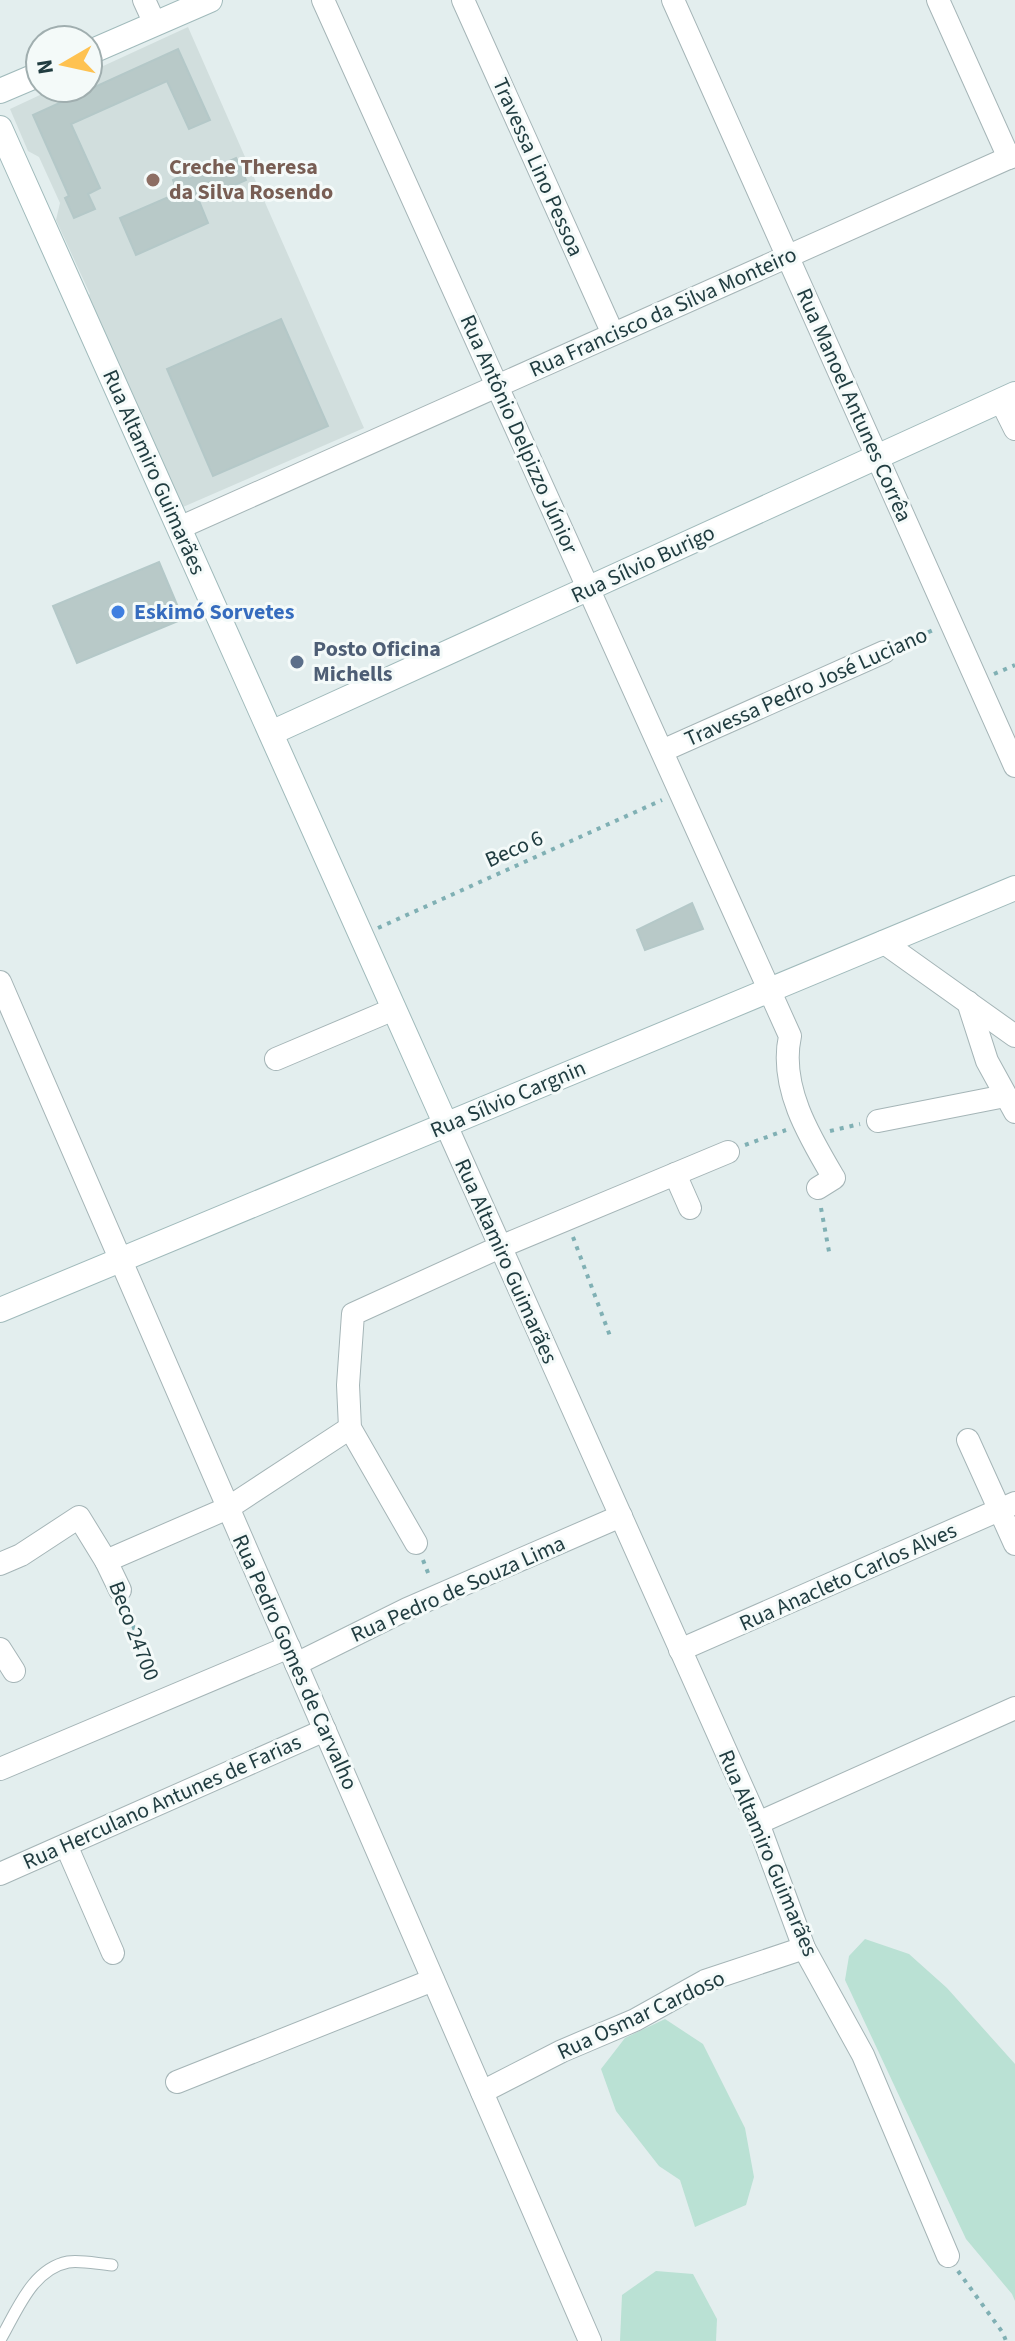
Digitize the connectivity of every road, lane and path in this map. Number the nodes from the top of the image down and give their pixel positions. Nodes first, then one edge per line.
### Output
1 (144, 0) edge
2 (210, 0) edge
3 (323, 0) edge
4 (463, 0) edge
5 (673, 0) edge
6 (938, 0) edge
7 (155, 24) junction
8 (104, 46) edge
9 (24, 81) edge
10 (0, 91) edge
11 (0, 128) edge
12 (1012, 157) edge
13 (788, 257) junction
14 (613, 334) junction
15 (497, 386) junction
16 (1008, 397) edge
17 (1015, 429) edge
18 (877, 457) junction
19 (179, 528) junction
20 (589, 589) junction
21 (951, 622) junction
22 (884, 652) joint
23 (271, 733) junction
24 (662, 751) junction
25 (1015, 766) edge
26 (680, 792) junction
27 (1015, 888) edge
28 (361, 936) junction
29 (883, 942) junction
30 (0, 982) edge
31 (769, 990) junction
32 (968, 1002) junction
33 (394, 1009) junction
34 (1015, 1036) edge
35 (276, 1059) dead end
36 (1010, 1104) edge
37 (878, 1121) joint
38 (446, 1125) junction
39 (807, 1131) junction
40 (728, 1152) joint
41 (675, 1174) junction
42 (826, 1183) joint
43 (690, 1208) dead end
44 (567, 1219) junction
45 (500, 1247) junction
46 (830, 1257) dead end
47 (121, 1260) junction
48 (1, 1309) edge
49 (610, 1336) dead end
50 (350, 1428) junction
51 (968, 1440) dead end
52 (1007, 1507) edge
53 (228, 1508) junction
54 (621, 1516) junction
55 (416, 1543) joint
56 (1015, 1544) edge
57 (106, 1561) junction
58 (0, 1564) edge
59 (120, 1590) joint
60 (436, 1596) junction
61 (0, 1649) edge
62 (680, 1650) junction
63 (292, 1655) junction
64 (14, 1671) dead end
65 (161, 1701) junction
66 (1015, 1708) edge
67 (325, 1730) junction
68 (0, 1769) edge
69 (758, 1823) junction
70 (66, 1845) junction
71 (0, 1874) edge
72 (804, 1948) junction
73 (113, 1953) dead end
74 (433, 1980) junction
75 (177, 2082) dead end
76 (482, 2092) junction
77 (948, 2256) joint
78 (112, 2265) dead end
79 (0, 2340) edge
80 (590, 2341) edge
81 (1006, 2341) edge

1 - 7 street
2 - 7 street
3 - 15 street, Rua Antônio Delpizzo Júnior
4 - 14 street, Travessa Lino Pessoa
5 - 13 street, Rua Manoel Antunes Corrêa
6 - 12 street
7 - 8 street
9 - 10 street
11 - 19 street, Rua Altamiro Guimarães
12 - 13 street, Rua Francisco da Silva Monteiro
13 - 14 street, Rua Francisco da Silva Monteiro
13 - 18 street, Rua Manoel Antunes Corrêa
14 - 15 street, Rua Francisco da Silva Monteiro
15 - 19 street, Rua Francisco da Silva Monteiro
15 - 20 street, Rua Antônio Delpizzo Júnior
16 - 17 street
16 - 18 street, Rua Sílvio Burigo
18 - 20 street, Rua Sílvio Burigo
18 - 21 street, Rua Manoel Antunes Corrêa
19 - 23 street, Rua Altamiro Guimarães
20 - 23 street, Rua Sílvio Burigo
20 - 24 street, Rua Antônio Delpizzo Júnior
21 - 22 path, Travessa Pedro José Luciano
21 - 25 street, Rua Manoel Antunes Corrêa
22 - 24 street, Travessa Pedro José Luciano
23 - 28 street, Rua Altamiro Guimarães
24 - 26 street, Rua Antônio Delpizzo Júnior
26 - 28 path, Beco 6
26 - 31 street, Rua Antônio Delpizzo Júnior
27 - 29 street, Rua Sílvio Cargnin
28 - 33 street, Rua Altamiro Guimarães
29 - 31 street, Rua Sílvio Cargnin
29 - 32 street
30 - 47 street, Rua Pedro Gomes de Carvalho
31 - 38 street, Rua Sílvio Cargnin
31 - 39 street, Rua Antônio Delpizzo Júnior
32 - 34 street
32 - 36 street
33 - 35 street
33 - 38 street, Rua Altamiro Guimarães
36 - 37 street
37 - 39 path
38 - 45 street, Rua Altamiro Guimarães
38 - 47 street, Rua Sílvio Cargnin
39 - 40 path
39 - 42 street, Rua Antônio Delpizzo Júnior
40 - 41 street
41 - 43 street
41 - 44 street
42 - 46 path
44 - 45 street
44 - 49 path
45 - 50 street
45 - 54 street, Rua Altamiro Guimarães
47 - 48 street, Rua Sílvio Cargnin
47 - 53 street, Rua Pedro Gomes de Carvalho
50 - 53 street
50 - 55 street
51 - 52 street
52 - 56 street
52 - 62 street, Rua Anacleto Carlos Alves
53 - 57 street
53 - 63 street, Rua Pedro Gomes de Carvalho
54 - 60 street, Rua Pedro de Souza Lima
54 - 62 street, Rua Altamiro Guimarães
55 - 60 path
57 - 58 street, Beco 24700
57 - 59 street, Beco 24700
59 - 65 path, Beco 24700
60 - 63 street, Rua Pedro de Souza Lima
61 - 64 street
62 - 69 street, Rua Altamiro Guimarães
63 - 65 street, Rua Pedro de Souza Lima
63 - 67 street, Rua Pedro Gomes de Carvalho
65 - 68 street, Rua Pedro de Souza Lima
66 - 69 street
67 - 70 street, Rua Herculano Antunes de Farias
67 - 74 street, Rua Pedro Gomes de Carvalho
69 - 72 street, Rua Altamiro Guimarães
70 - 71 street, Rua Herculano Antunes de Farias
70 - 73 street
72 - 76 street, Rua Osmar Cardoso
72 - 77 street, Rua Altamiro Guimarães
74 - 75 street
74 - 76 street, Rua Pedro Gomes de Carvalho
76 - 80 street, Rua Pedro Gomes de Carvalho
77 - 81 path
78 - 79 lane

